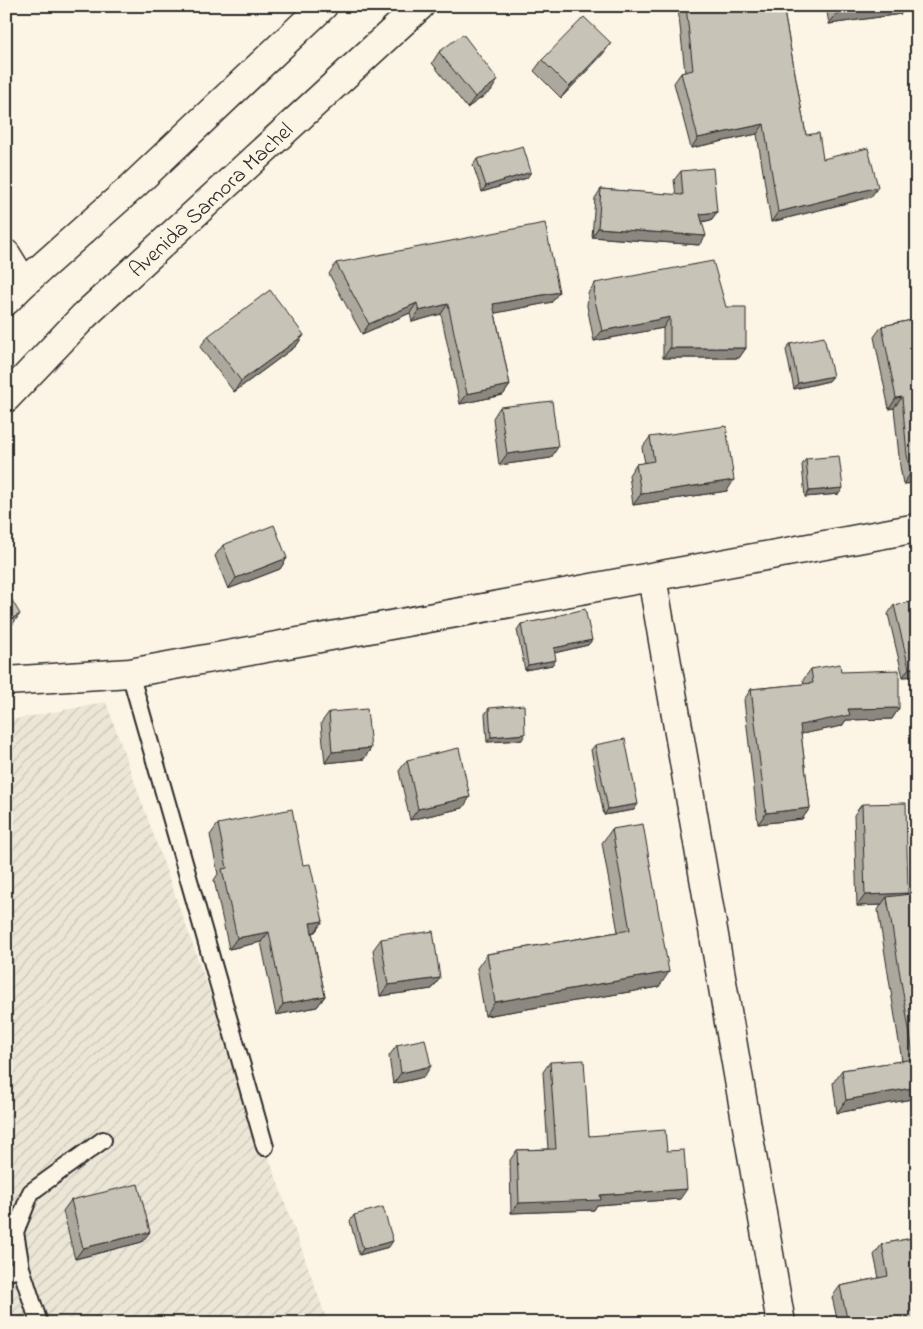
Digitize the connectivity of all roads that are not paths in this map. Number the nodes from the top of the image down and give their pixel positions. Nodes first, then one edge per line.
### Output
1 (323, 6) edge
2 (420, 6) edge
3 (6, 254) edge
4 (15, 292) edge
5 (6, 398) edge
6 (917, 528) edge
7 (652, 577) junction
8 (130, 672) junction
9 (6, 682) edge
10 (103, 1140) dead end
11 (265, 1147) dead end
12 (14, 1270) edge
13 (39, 1323) edge
14 (781, 1323) edge

1 - 4 main road
2 - 5 main road, Avenida Samora Machel
3 - 4 main road
6 - 7 main road
7 - 8 main road
7 - 14 main road
8 - 9 main road
8 - 11 lane
10 - 12 lane
12 - 13 lane

